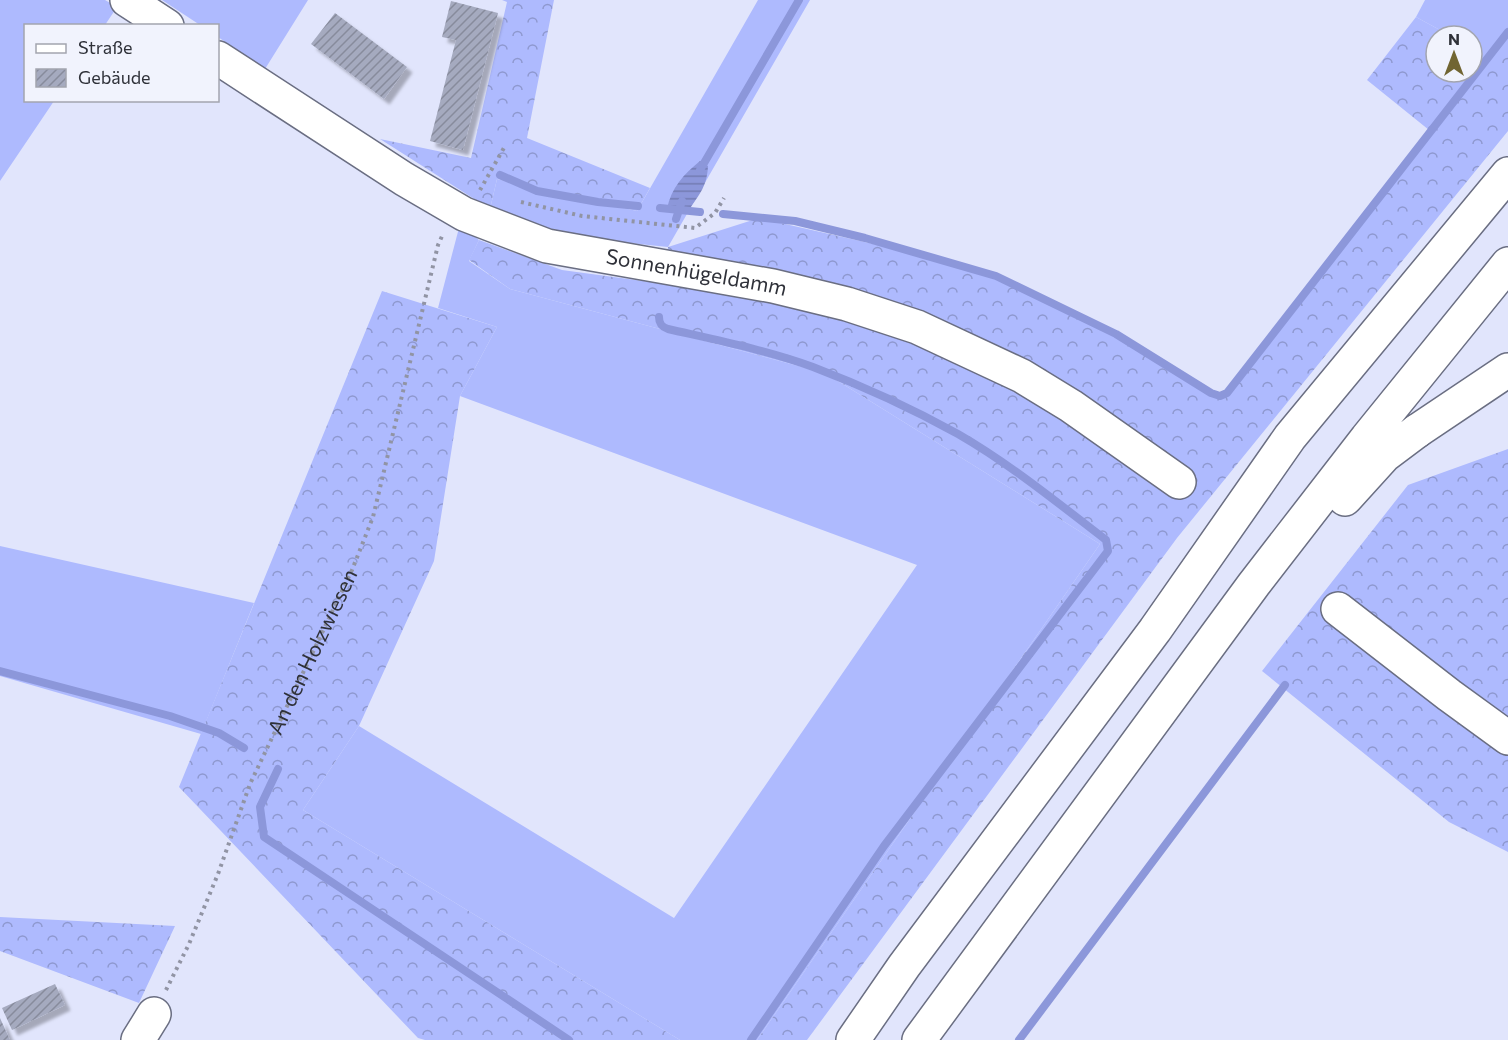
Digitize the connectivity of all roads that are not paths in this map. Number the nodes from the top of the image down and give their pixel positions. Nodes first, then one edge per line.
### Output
1 (128, 0) edge
2 (164, 24) edge
3 (219, 59) edge
4 (1508, 174) edge
5 (1508, 264) edge
6 (1508, 370) edge
7 (1179, 482) dead end
8 (1254, 585) junction
9 (1338, 609) dead end
10 (1508, 738) edge
11 (853, 1040) edge
12 (919, 1040) edge

1 - 2 main road
3 - 7 main road, Sonnenhügeldamm
4 - 11 main road
5 - 8 main road
6 - 8 main road
8 - 12 main road
9 - 10 main road

